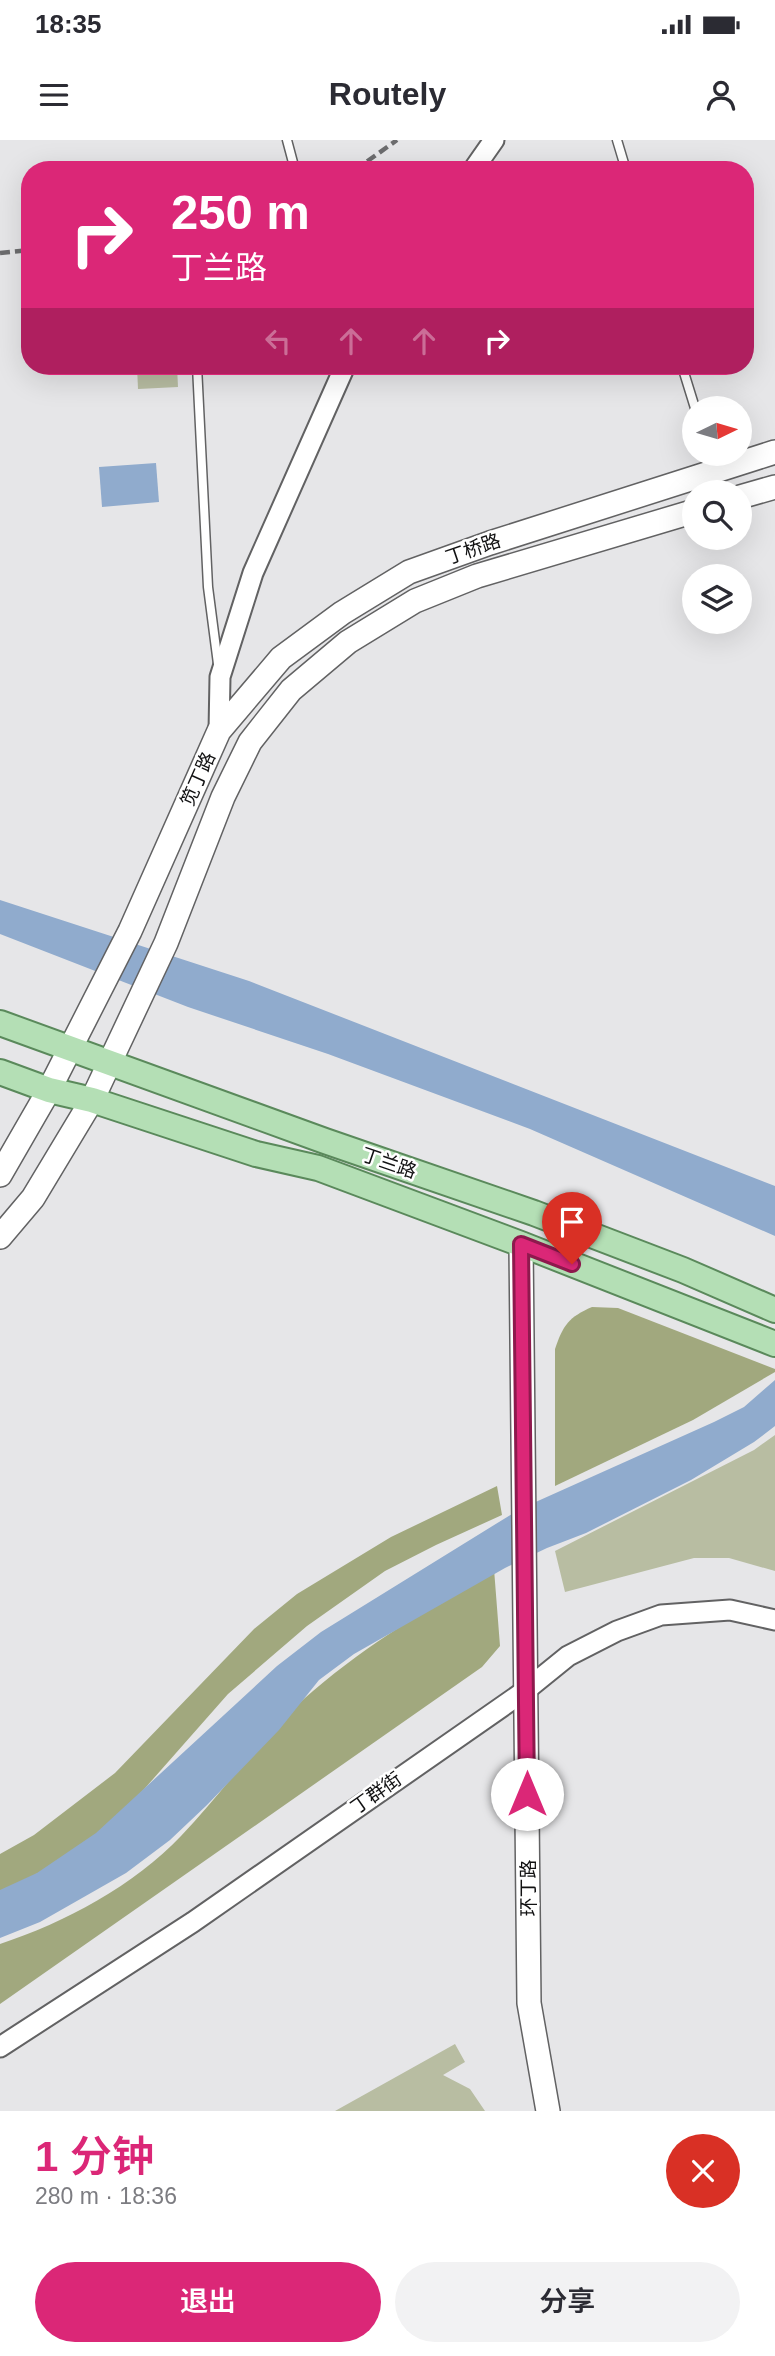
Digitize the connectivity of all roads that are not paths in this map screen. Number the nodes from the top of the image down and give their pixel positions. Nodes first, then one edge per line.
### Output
1 (287, 140) edge
2 (494, 140) edge
3 (617, 140) edge
4 (293, 161) edge
5 (479, 161) edge
6 (623, 161) edge
7 (197, 375) edge
8 (341, 375) edge
9 (685, 375) edge
10 (691, 396) edge
11 (775, 452) edge
12 (752, 456) edge
13 (702, 466) edge
14 (775, 487) edge
15 (752, 494) edge
16 (682, 515) edge
17 (220, 677) junction
18 (219, 731) junction
19 (223, 797) joint
20 (0, 1023) edge
21 (71, 1048) junction
22 (111, 1062) junction
23 (0, 1072) edge
24 (49, 1090) junction
25 (92, 1100) junction
26 (0, 1175) edge
27 (0, 1237) edge
28 (521, 1244) junction
29 (775, 1310) edge
30 (775, 1344) edge
31 (775, 1620) edge
32 (526, 1690) junction
33 (0, 2048) edge
34 (548, 2111) edge

1 - 4 lane
2 - 5 street
3 - 6 lane
7 - 17 lane
8 - 17 street, 笕丁路
9 - 10 lane
11 - 12 main road, 丁桥路
13 - 18 main road, 丁桥路
14 - 15 main road
16 - 19 main road, 丁桥路
17 - 18 street, 笕丁路
18 - 21 main road, 笕丁路
19 - 22 main road, 笕丁路
20 - 21 main road, 丁兰路
21 - 22 main road, 丁兰路
21 - 24 main road, 笕丁路
22 - 25 main road, 笕丁路
22 - 29 main road, 丁兰路
23 - 24 main road, 丁兰路
24 - 25 main road, 丁兰路
24 - 26 main road, 笕丁路
25 - 27 main road, 笕丁路
25 - 28 main road, 丁兰路
28 - 30 main road, 丁兰路
28 - 32 main road, 环丁路
31 - 32 street, 丁群街
32 - 33 street, 丁群街
32 - 34 main road, 环丁路

